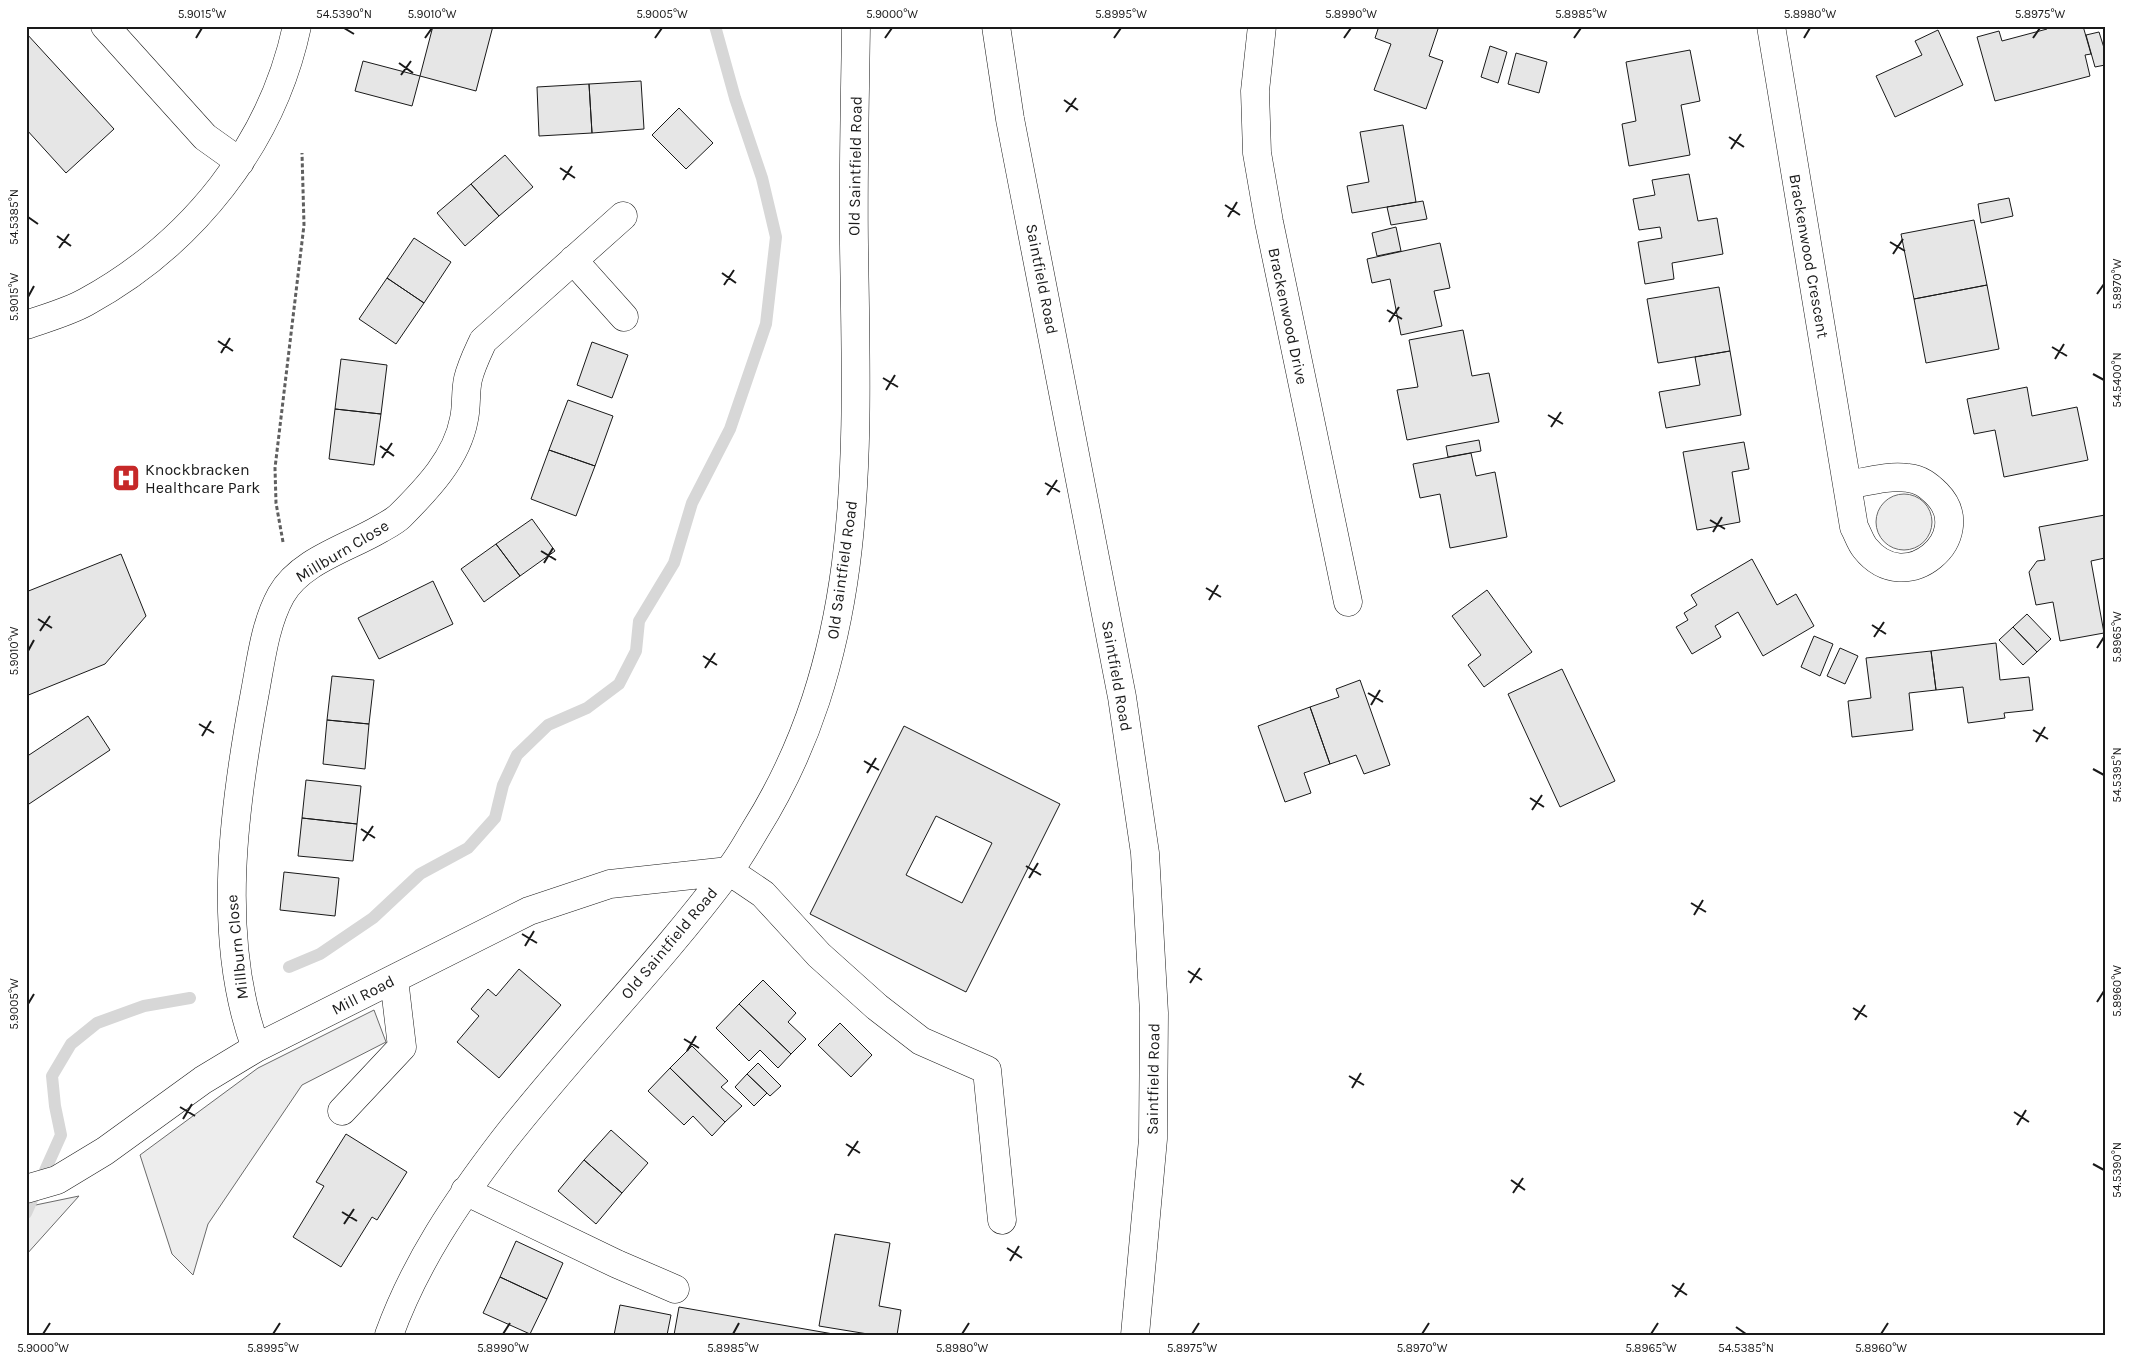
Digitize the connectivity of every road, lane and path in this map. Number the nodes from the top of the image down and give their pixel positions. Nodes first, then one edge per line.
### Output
1 (105, 26) edge
2 (297, 26) edge
3 (856, 26) edge
4 (996, 26) edge
5 (1262, 26) edge
6 (1771, 26) edge
7 (302, 153) dead end
8 (240, 162) junction
9 (623, 216) dead end
10 (573, 260) junction
11 (624, 317) dead end
12 (26, 325) edge
13 (1847, 485) dead end
14 (280, 532) dead end
15 (1348, 602) dead end
16 (730, 871) junction
17 (394, 979) junction
18 (256, 1048) junction
19 (342, 1111) dead end
20 (26, 1190) edge
21 (465, 1190) junction
22 (1002, 1220) dead end
23 (675, 1289) dead end
24 (389, 1335) edge
25 (1135, 1335) edge

1 - 8 main road
2 - 8 main road
3 - 16 main road, Old Saintfield Road
4 - 25 main road, Saintfield Road
5 - 15 main road, Brackenwood Drive
6 - 13 main road, Brackenwood Crescent
7 - 14 path
8 - 12 main road
9 - 10 main road, Millburn Close
10 - 11 main road
10 - 18 main road, Millburn Close
16 - 17 main road, Mill Road
16 - 21 main road, Old Saintfield Road
16 - 22 main road
17 - 18 main road, Mill Road
17 - 19 main road
18 - 20 main road, Mill Road
21 - 23 main road
21 - 24 main road, Old Saintfield Road

